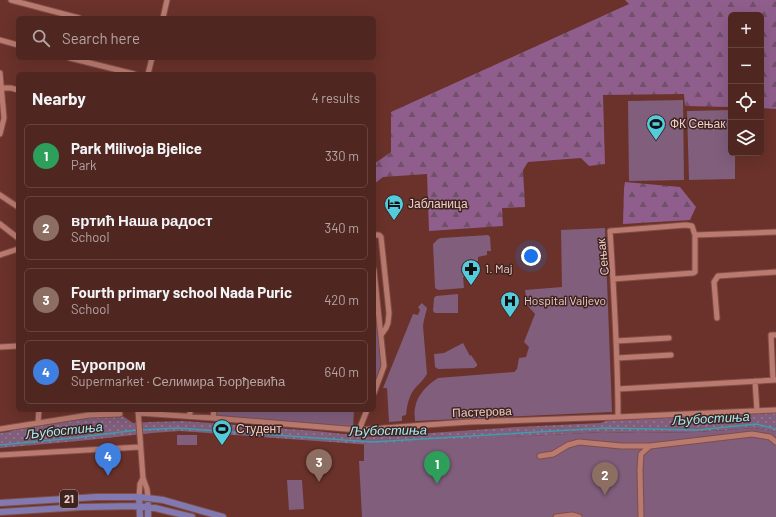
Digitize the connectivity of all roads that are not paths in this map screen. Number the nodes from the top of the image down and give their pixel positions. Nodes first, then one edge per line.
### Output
1 (11, 0) edge
2 (167, 0) edge
3 (72, 16) edge
4 (163, 16) edge
5 (0, 40) edge
6 (16, 44) edge
7 (78, 60) edge
8 (152, 60) edge
9 (126, 72) edge
10 (148, 72) edge
11 (0, 73) edge
12 (2, 88) junction
13 (16, 89) edge
14 (0, 134) edge
15 (0, 195) edge
16 (16, 206) edge
17 (0, 224) edge
18 (776, 232) edge
19 (376, 235) edge
20 (695, 235) junction
21 (16, 236) edge
22 (16, 250) edge
23 (0, 255) edge
24 (776, 272) edge
25 (613, 279) junction
26 (376, 289) edge
27 (717, 318) dead end
28 (381, 335) junction
29 (776, 335) edge
30 (669, 338) dead end
31 (616, 341) junction
32 (16, 346) edge
33 (0, 347) edge
34 (671, 354) dead end
35 (617, 358) junction
36 (774, 380) edge
37 (755, 381) junction
38 (376, 382) edge
39 (618, 389) junction
40 (776, 410) edge
41 (757, 411) junction
42 (39, 412) edge
43 (138, 412) edge
44 (190, 412) edge
45 (214, 412) edge
46 (366, 412) edge
47 (120, 414) dead end
48 (190, 416) junction
49 (213, 418) junction
50 (618, 418) junction
51 (38, 423) junction
52 (0, 429) edge
53 (359, 430) junction
54 (776, 442) edge
55 (650, 446) junction
56 (140, 447) junction
57 (0, 455) edge
58 (540, 456) dead end
59 (143, 478) junction
60 (139, 497) junction
61 (148, 498) junction
62 (0, 503) edge
63 (139, 506) junction
64 (148, 507) junction
65 (0, 512) edge
66 (572, 516) edge
67 (140, 517) edge
68 (148, 517) edge
69 (192, 517) edge
70 (223, 517) edge
71 (556, 517) edge
72 (579, 517) edge
73 (641, 517) edge

1 - 3 street
2 - 4 street
5 - 6 street
7 - 9 street
8 - 10 street
11 - 12 street
12 - 13 street
12 - 14 street
15 - 16 street
17 - 21 street
18 - 20 street
19 - 28 street
20 - 25 street, Сењак
20 - 25 street, Сењак
22 - 23 street
24 - 27 street
25 - 31 street
26 - 28 street
28 - 38 street
29 - 36 street
30 - 31 street
31 - 35 street
32 - 33 street
34 - 35 street
35 - 39 street
36 - 37 street
37 - 39 street
37 - 41 street
39 - 50 street
40 - 41 street, Пастерова
41 - 50 street, Пастерова
42 - 51 street
43 - 48 street, Пастерова
43 - 56 street
44 - 48 street
45 - 49 street
46 - 53 street
47 - 51 street
48 - 49 street, Пастерова
49 - 53 street, Пастерова
50 - 53 street, Пастерова
51 - 52 street
54 - 55 street
55 - 58 street
55 - 73 street
56 - 57 street
56 - 59 street
59 - 60 street
59 - 61 street
60 - 61 main road, 21
60 - 62 main road, 21
60 - 63 main road
61 - 64 main road
61 - 70 main road, 21
63 - 64 main road, 21
63 - 65 main road, 21
63 - 67 main road
64 - 68 main road
64 - 69 main road, 21
66 - 71 street
66 - 72 street

